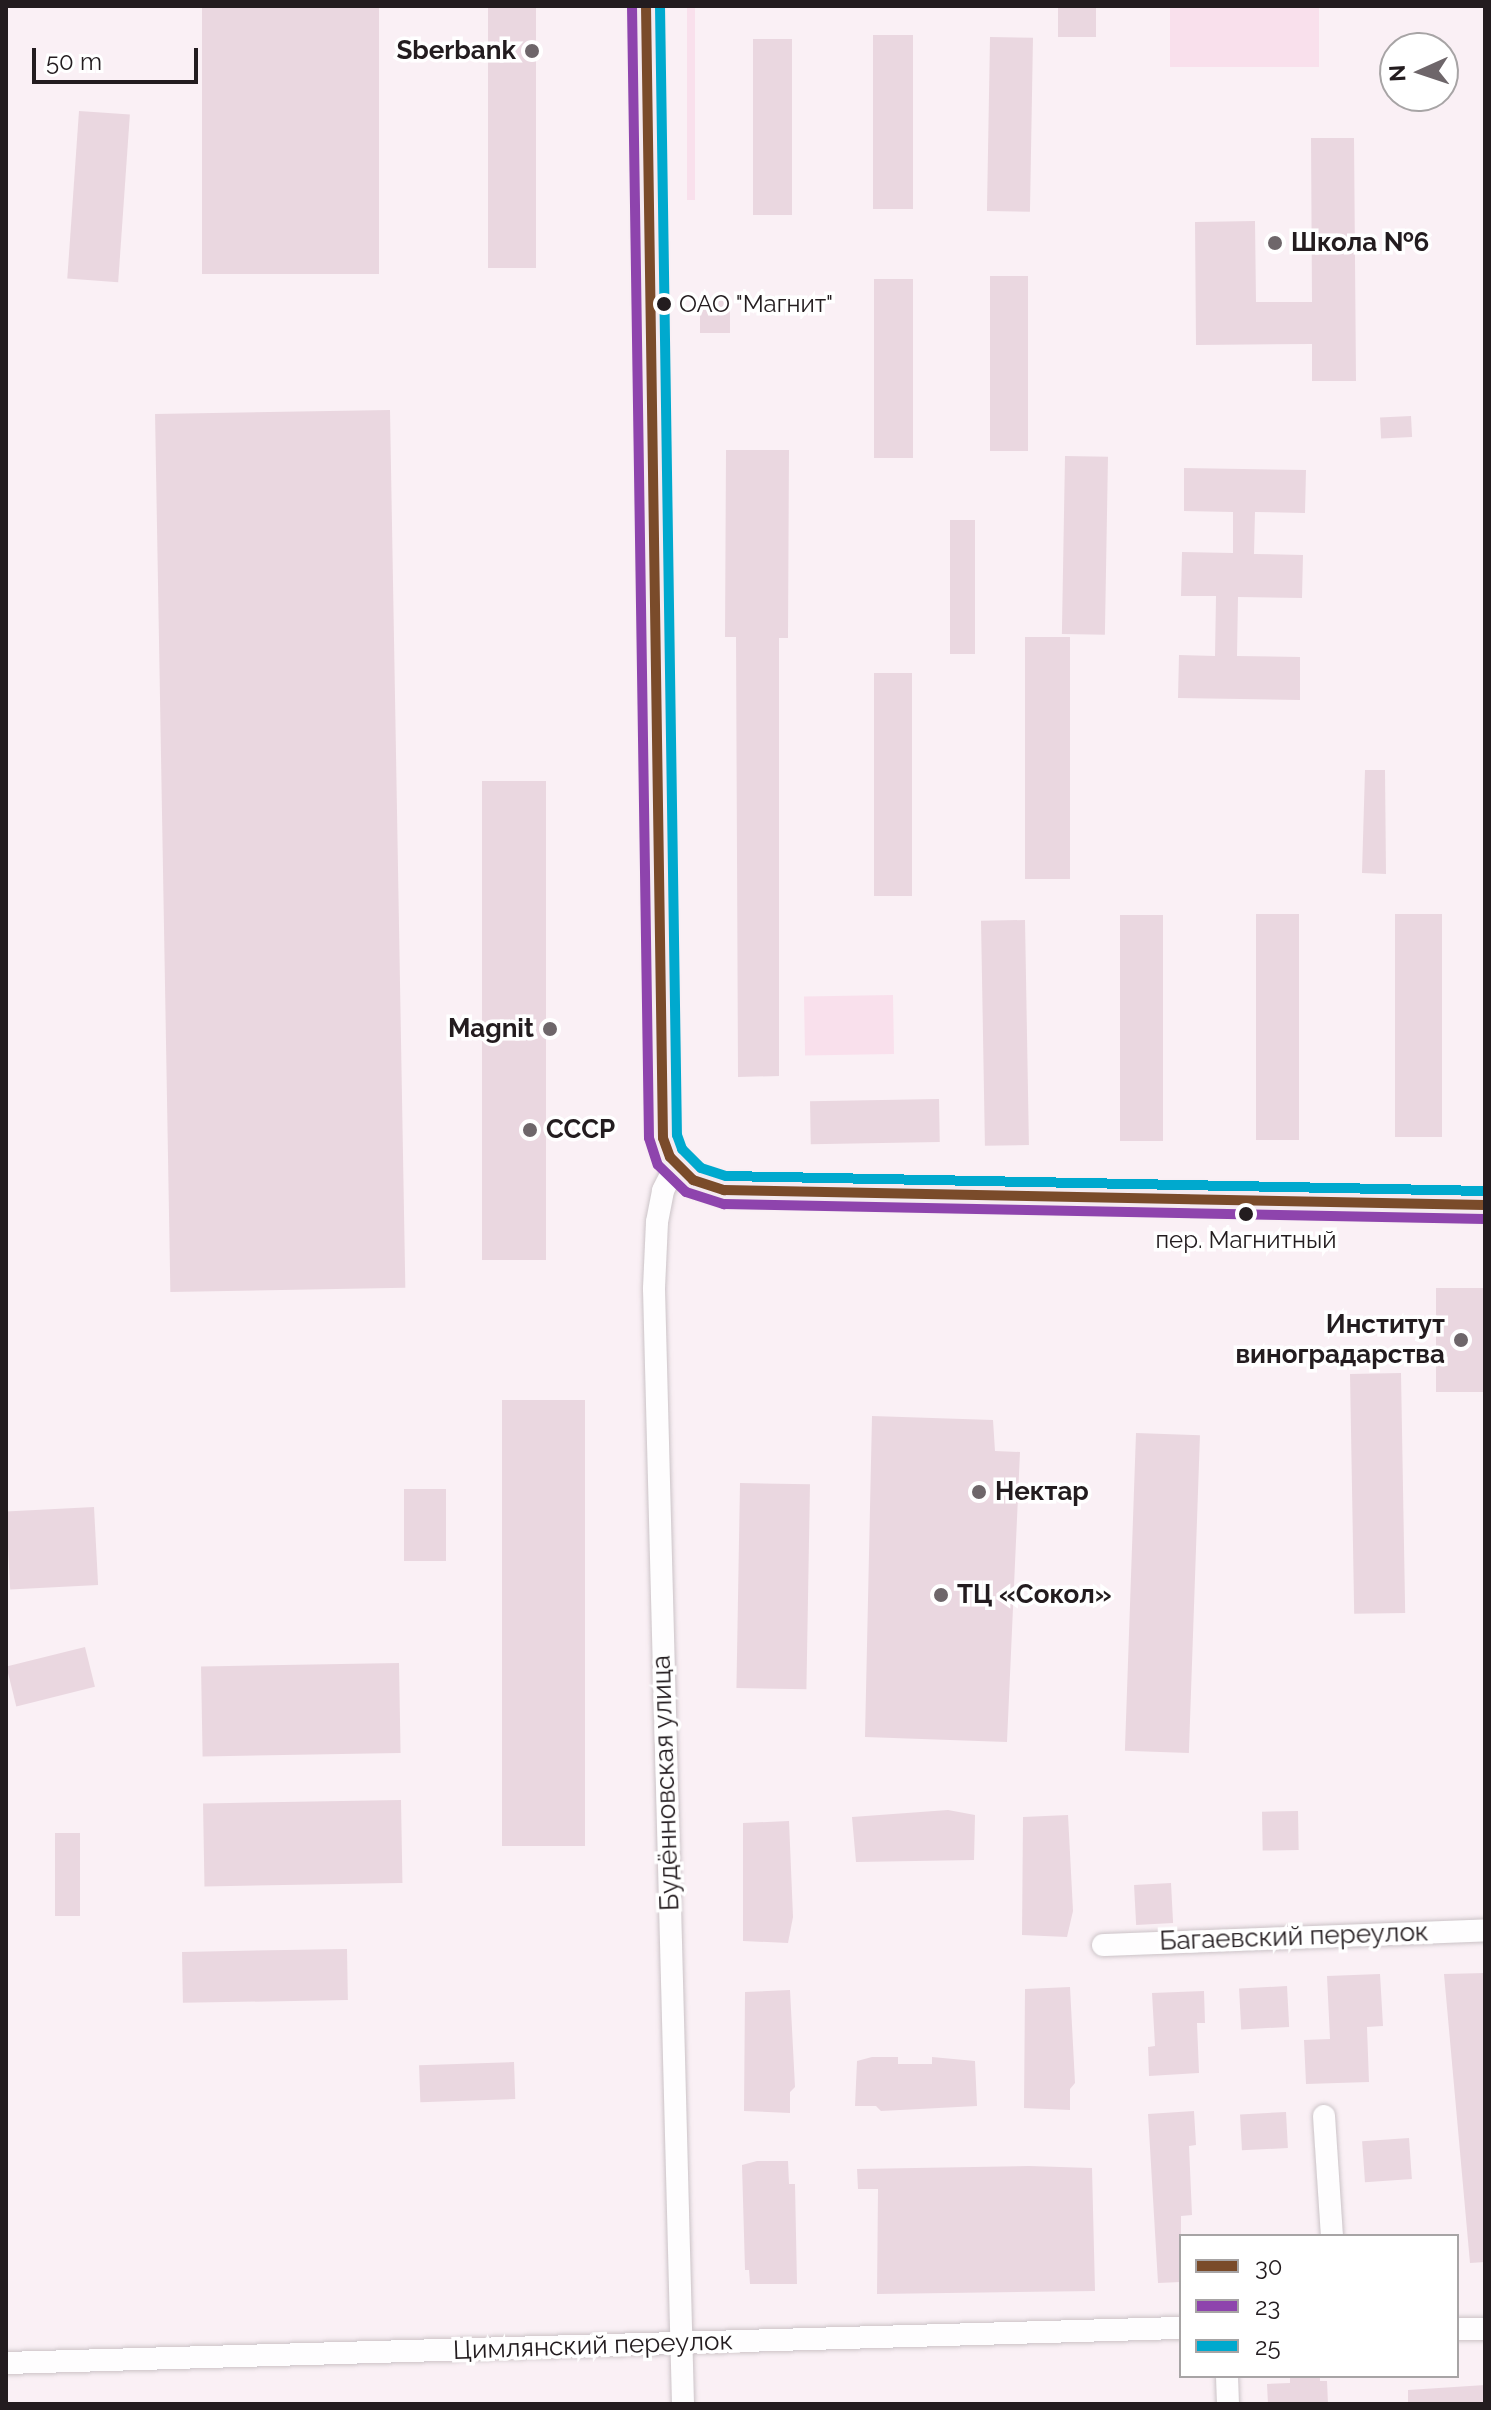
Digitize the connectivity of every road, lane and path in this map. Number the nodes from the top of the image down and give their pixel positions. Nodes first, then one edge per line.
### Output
1 (646, 6) edge
2 (676, 1165) junction
3 (1485, 1205) edge
4 (1485, 1930) edge
5 (1103, 1945) dead end
6 (1324, 2116) dead end
7 (1332, 2234) edge
8 (1179, 2328) edge
9 (1459, 2329) edge
10 (1485, 2329) edge
11 (680, 2343) junction
12 (6, 2363) edge
13 (1227, 2378) edge
14 (683, 2404) edge
15 (1228, 2404) edge

1 - 2 main road
2 - 3 main road
2 - 11 street, Будённовская улица
4 - 5 street, Багаевский переулок
6 - 7 street
8 - 11 street, Цимлянский переулок
9 - 10 street
11 - 12 street, Цимлянский переулок
11 - 14 street, Будённовская улица
13 - 15 street

